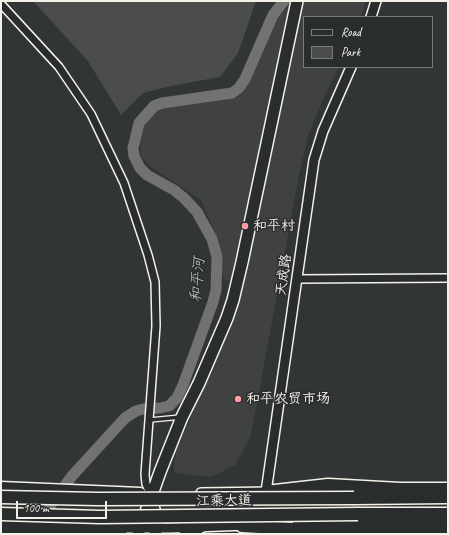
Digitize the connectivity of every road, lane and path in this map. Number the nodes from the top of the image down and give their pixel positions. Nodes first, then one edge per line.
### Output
1 (376, 1) edge
2 (1, 4) edge
3 (296, 4) edge
4 (371, 16) edge
5 (352, 68) edge
6 (448, 278) edge
7 (298, 279) junction
8 (150, 417) junction
9 (182, 417) junction
10 (1, 488) edge
11 (448, 490) edge
12 (266, 492) junction
13 (1, 493) edge
14 (71, 493) junction
15 (151, 495) junction
16 (1, 497) edge
17 (448, 497) edge
18 (1, 514) edge
19 (448, 514) edge
20 (448, 521) edge
21 (1, 522) edge
22 (242, 526) junction
23 (201, 527) junction
24 (100, 528) junction
25 (5, 529) edge
26 (448, 529) edge
27 (1, 531) edge
28 (139, 531) edge
29 (156, 531) edge
30 (40, 533) edge
31 (121, 534) edge
32 (185, 534) edge

1 - 4 street
2 - 8 street
3 - 9 main road
5 - 7 street, 天成路
6 - 7 street
7 - 12 street, 天成路
8 - 9 lane
8 - 15 street
9 - 15 main road
10 - 14 highway
11 - 12 street
11 - 12 highway
12 - 15 street
13 - 14 street
14 - 15 highway
15 - 28 main road
15 - 29 main road
16 - 17 highway, 江乘大道, bridge
18 - 19 highway, 江乘大道, bridge
20 - 22 street
21 - 24 street
22 - 23 street
22 - 26 highway
23 - 29 street
23 - 32 main road
24 - 25 highway
24 - 28 street
24 - 30 street
24 - 31 main road
25 - 27 street
25 - 30 street
28 - 29 street

